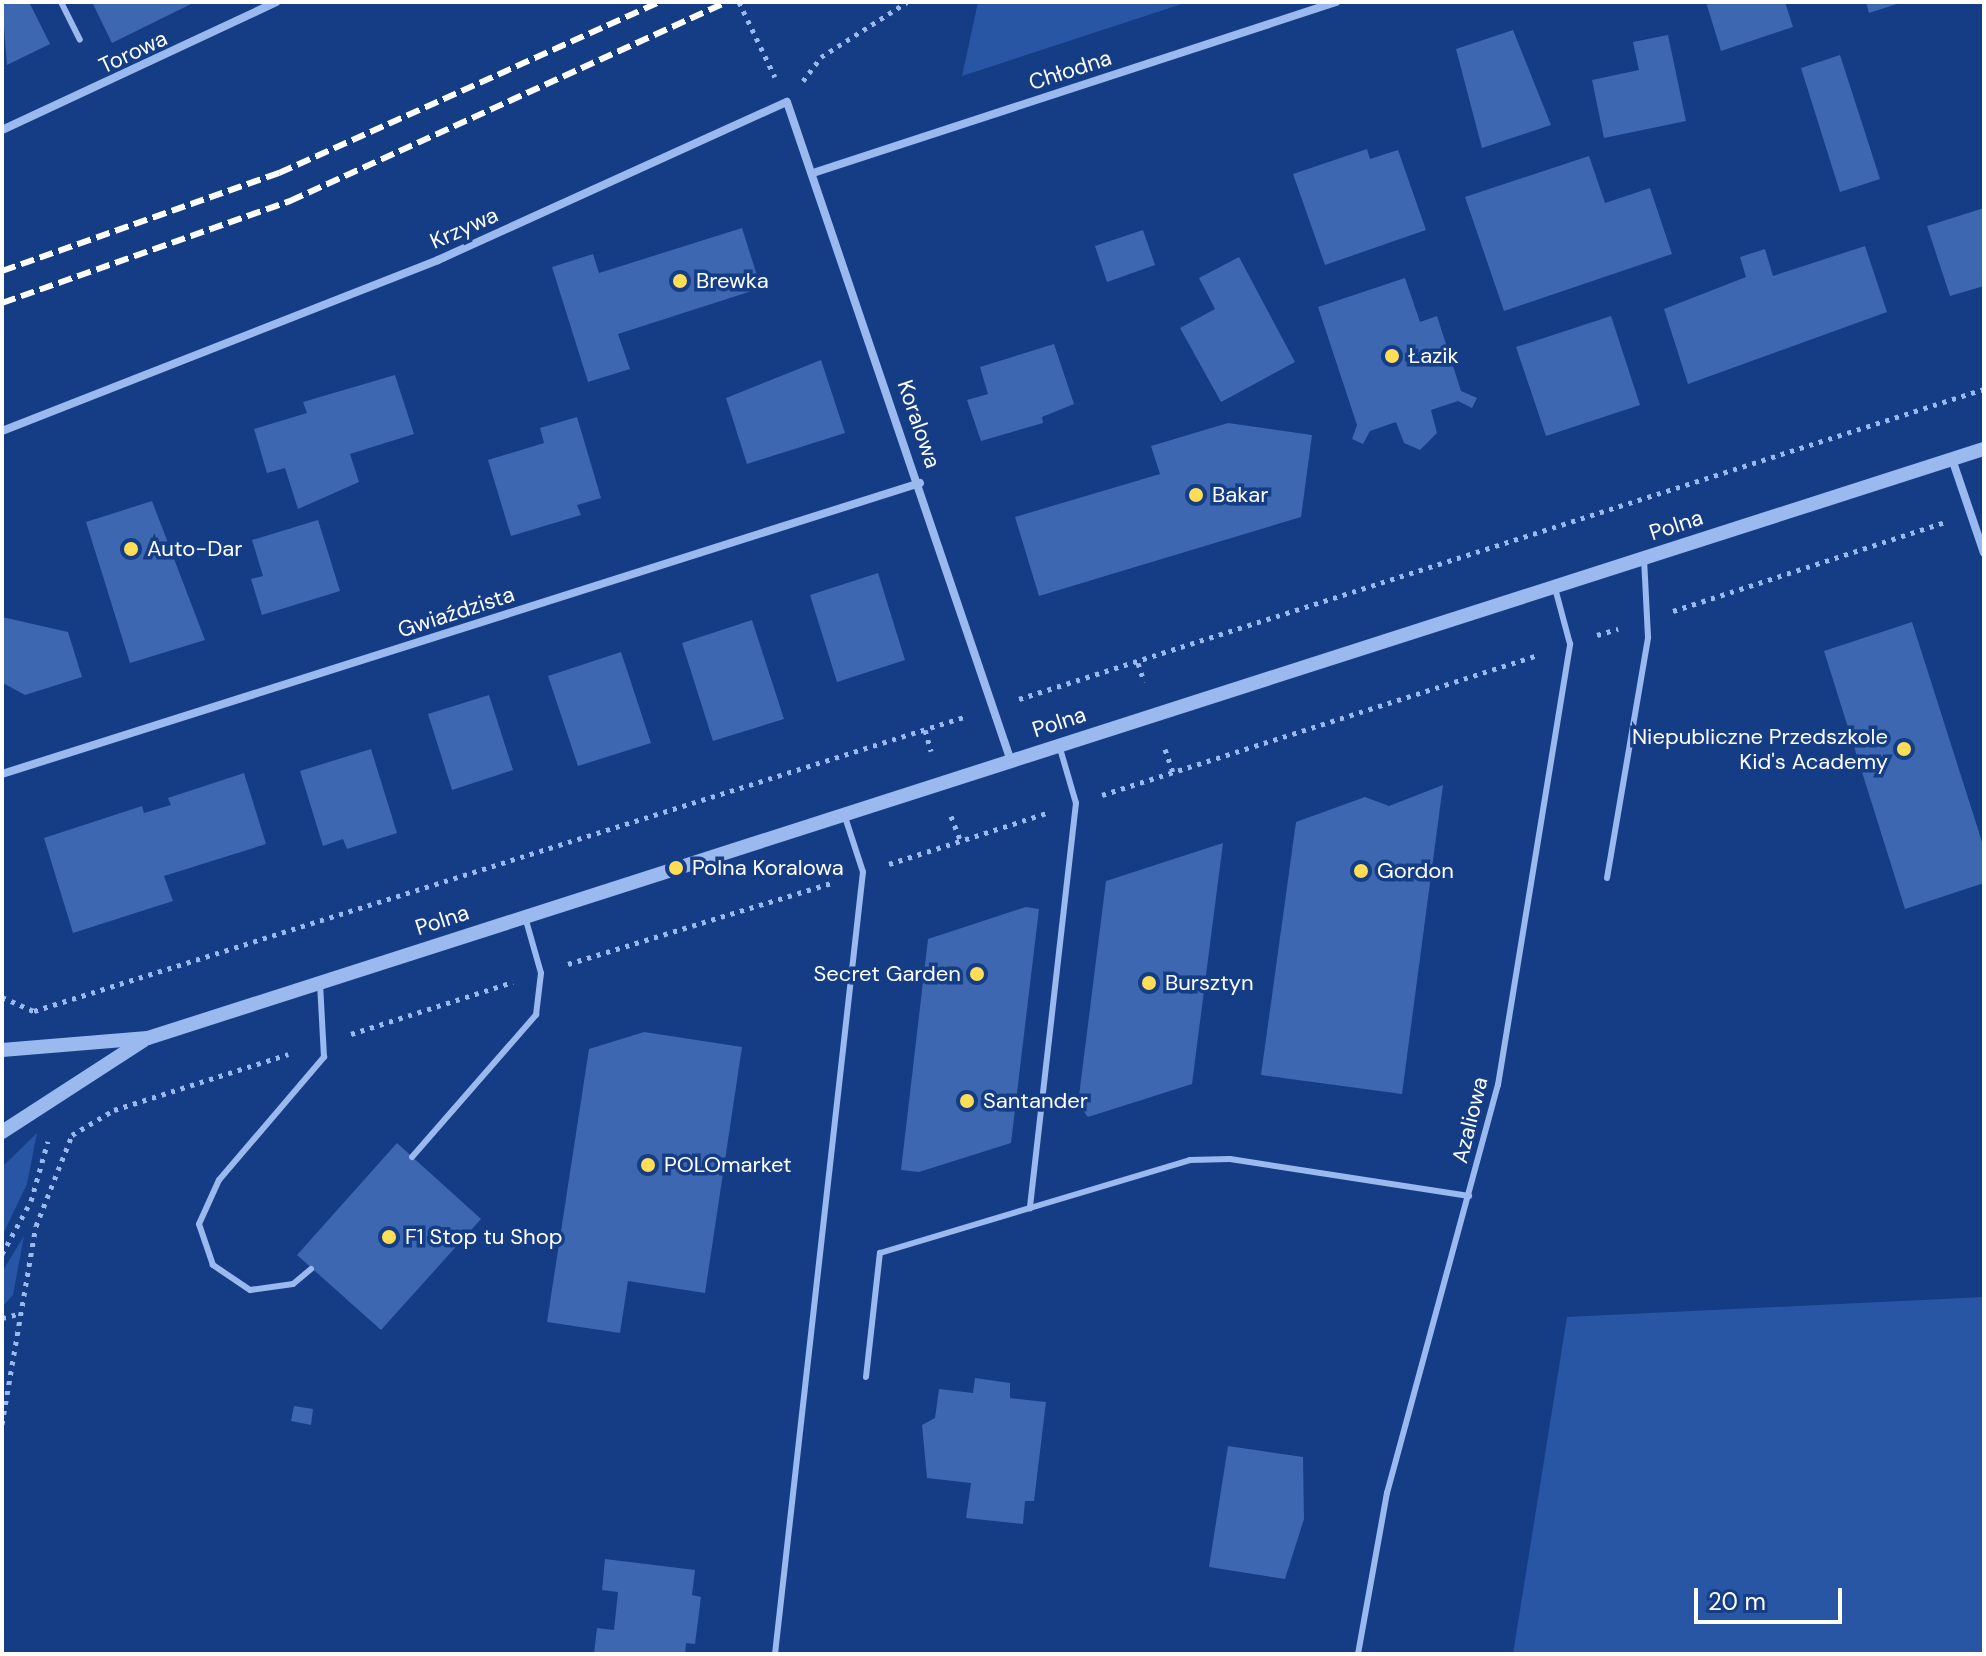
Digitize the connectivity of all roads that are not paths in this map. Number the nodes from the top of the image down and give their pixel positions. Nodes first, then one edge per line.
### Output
1 (61, 2) edge
2 (277, 2) edge
3 (1336, 2) edge
4 (80, 40) dead end
5 (787, 102) joint
6 (2, 130) edge
7 (816, 172) junction
8 (2, 431) edge
9 (1984, 449) edge
10 (1952, 459) junction
11 (920, 483) junction
12 (1984, 553) edge
13 (1644, 558) junction
14 (1555, 588) junction
15 (1059, 745) junction
16 (1011, 761) junction
17 (2, 774) edge
18 (844, 814) junction
19 (1607, 878) dead end
20 (525, 917) junction
21 (320, 983) junction
22 (148, 1038) junction
23 (2, 1050) edge
24 (2, 1132) edge
25 (412, 1157) dead end
26 (1469, 1196) junction
27 (1030, 1208) junction
28 (311, 1269) dead end
29 (866, 1377) dead end
30 (775, 1654) edge
31 (1358, 1654) edge

1 - 4 lane
2 - 6 street, Torowa
3 - 7 street, Chłodna
5 - 7 street, Koralowa
5 - 8 street, Krzywa
7 - 11 street, Koralowa
9 - 10 street, Polna
10 - 12 street
10 - 13 street, Polna
11 - 16 street, Koralowa
11 - 17 street, Gwiaździsta
13 - 14 street, Polna
13 - 19 lane
14 - 15 street, Polna
14 - 26 lane, Azaliowa
15 - 16 street, Polna
15 - 27 lane
16 - 18 street, Polna
18 - 20 street, Polna
18 - 30 lane
20 - 21 street, Polna
20 - 25 lane
21 - 22 street, Polna
21 - 28 lane
22 - 23 street, Polna
22 - 24 street, Polna
26 - 27 lane
26 - 31 lane, Azaliowa
27 - 29 lane

